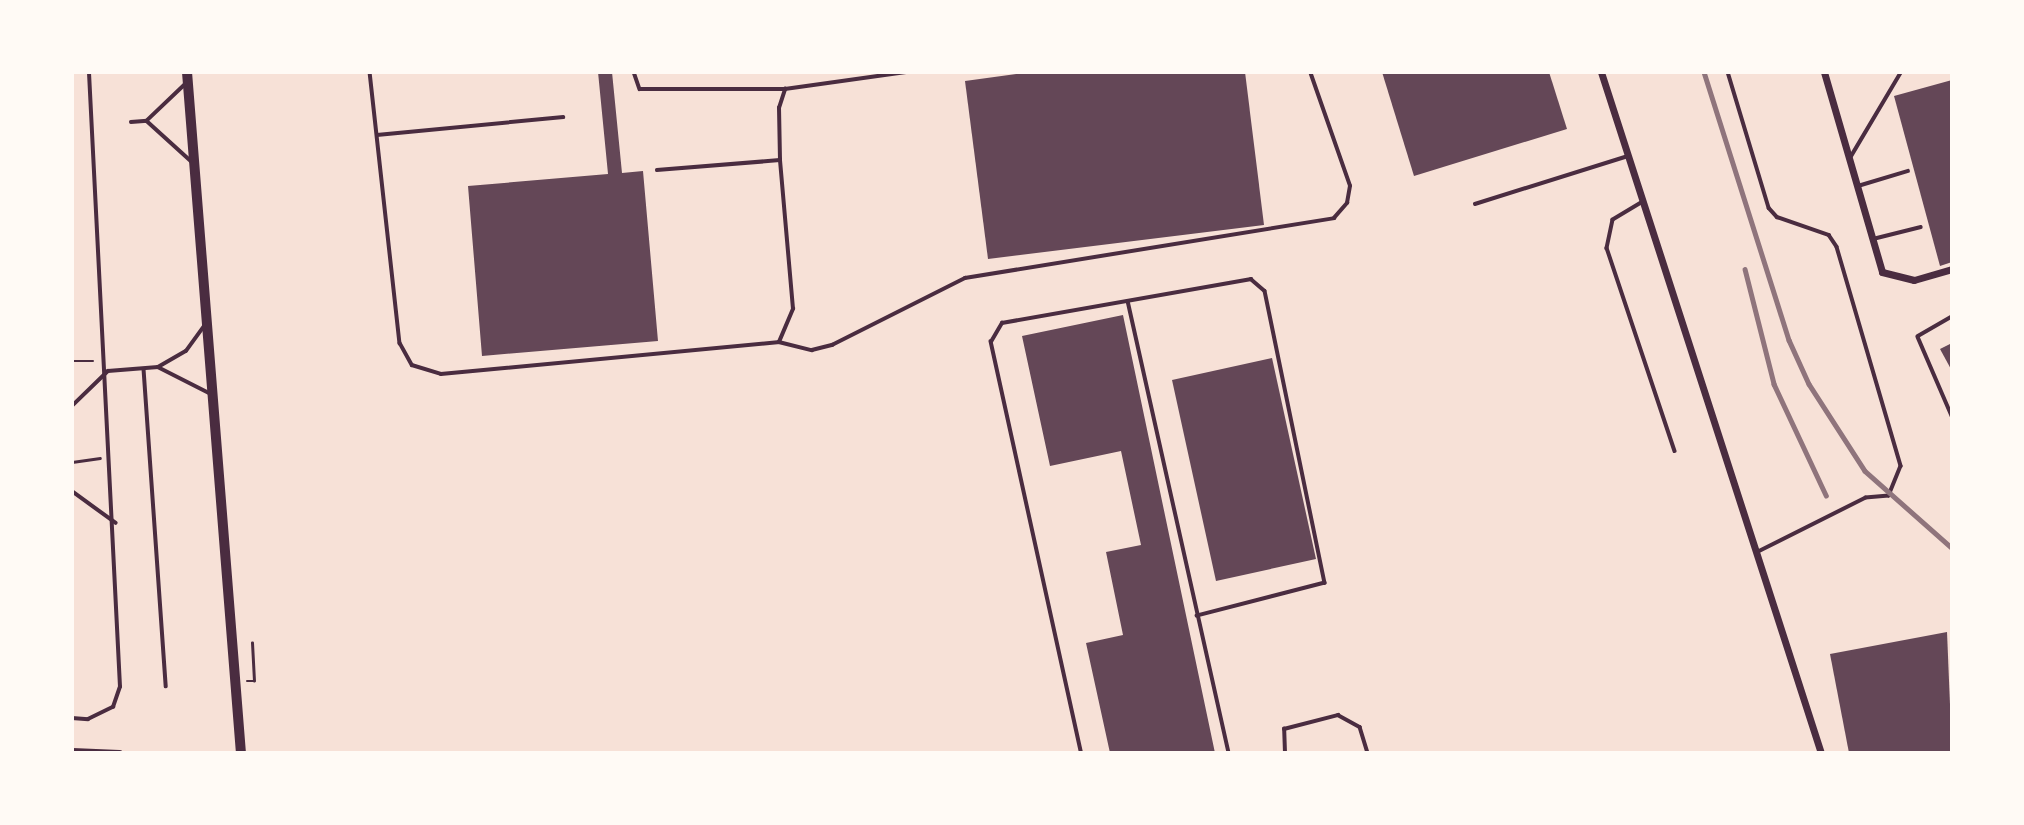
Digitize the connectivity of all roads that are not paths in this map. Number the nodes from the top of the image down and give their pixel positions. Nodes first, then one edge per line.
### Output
1 (89, 72) edge
2 (370, 72) edge
3 (634, 72) edge
4 (906, 72) edge
5 (1310, 72) edge
6 (1601, 72) edge
7 (1728, 72) edge
8 (1824, 72) edge
9 (1901, 72) edge
10 (187, 77) edge
11 (785, 89) junction
12 (563, 117) dead end
13 (147, 121) junction
14 (131, 122) dead end
15 (377, 135) junction
16 (1628, 156) junction
17 (1850, 158) junction
18 (780, 160) junction
19 (194, 163) junction
20 (657, 170) dead end
21 (1908, 171) dead end
22 (1858, 186) junction
23 (1643, 202) junction
24 (1475, 205) dead end
25 (1921, 227) dead end
26 (1873, 239) junction
27 (1952, 269) edge
28 (1128, 301) junction
29 (1952, 317) edge
30 (205, 324) junction
31 (779, 342) junction
32 (158, 368) junction
33 (144, 369) junction
34 (108, 371) junction
35 (212, 395) junction
36 (72, 406) edge
37 (1952, 416) edge
38 (1675, 451) dead end
39 (72, 491) edge
40 (116, 523) junction
41 (1756, 553) junction
42 (1197, 616) junction
43 (166, 685) dead end
44 (72, 718) edge
45 (72, 751) edge
46 (119, 753) edge
47 (241, 753) edge
48 (1080, 753) edge
49 (1229, 753) edge
50 (1284, 753) edge
51 (1368, 753) edge
52 (1821, 753) edge

1 - 34 lane
2 - 15 lane
3 - 11 lane
4 - 11 lane
5 - 31 lane
6 - 16 street
7 - 41 lane
8 - 17 street
9 - 17 lane
10 - 13 lane
10 - 19 main road
11 - 18 lane
12 - 15 lane
13 - 14 lane
13 - 19 lane
15 - 31 lane
16 - 23 street
16 - 24 lane
17 - 22 street
18 - 20 lane
18 - 31 lane
19 - 30 main road
21 - 22 lane
22 - 26 street
23 - 38 lane
23 - 41 street
25 - 26 lane
26 - 27 street
28 - 42 lane
28 - 42 lane
28 - 48 lane
29 - 37 lane
30 - 32 lane
30 - 35 main road
32 - 33 lane
32 - 35 lane
33 - 34 lane
33 - 43 lane
34 - 36 lane
34 - 40 lane
35 - 47 main road
39 - 40 lane
40 - 44 lane
41 - 52 street
42 - 49 lane
45 - 46 street
50 - 51 lane

